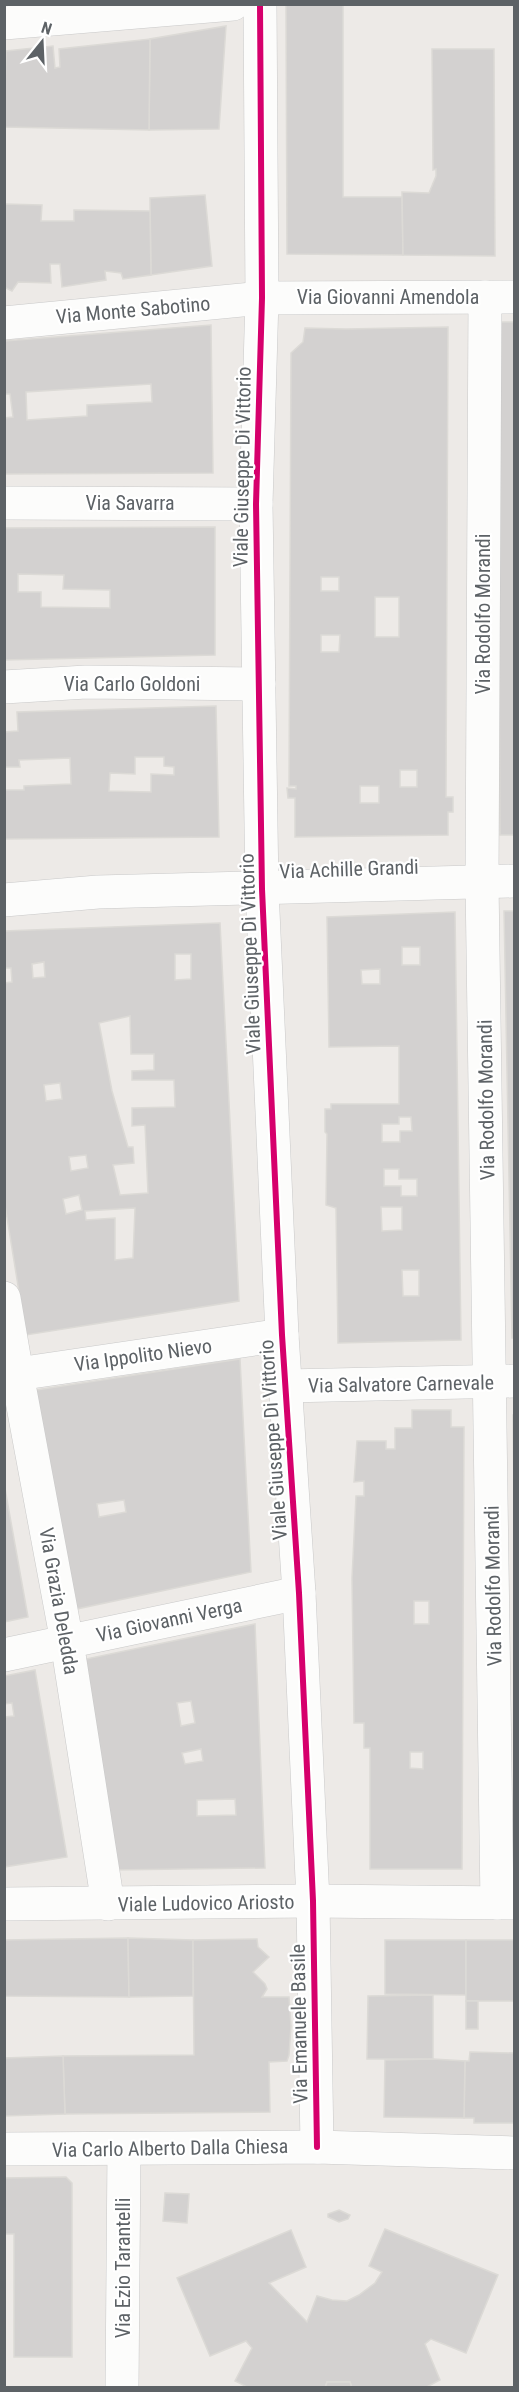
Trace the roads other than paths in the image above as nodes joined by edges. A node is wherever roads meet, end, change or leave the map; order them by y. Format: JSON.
{"nodes":[{"id":1,"x":233,"y":4,"type":"edge"},
{"id":2,"x":260,"y":4,"type":"edge"},
{"id":3,"x":4,"y":23,"type":"edge"},
{"id":4,"x":500,"y":297,"type":"edge"},
{"id":5,"x":262,"y":298,"type":"junction"},
{"id":6,"x":4,"y":322,"type":"edge"},
{"id":7,"x":4,"y":503,"type":"edge"},
{"id":8,"x":256,"y":504,"type":"junction"},
{"id":9,"x":259,"y":684,"type":"junction"},
{"id":10,"x":4,"y":687,"type":"edge"},
{"id":11,"x":514,"y":881,"type":"edge"},
{"id":12,"x":482,"y":882,"type":"junction"},
{"id":13,"x":262,"y":889,"type":"junction"},
{"id":14,"x":4,"y":900,"type":"edge"},
{"id":15,"x":4,"y":1298,"type":"edge"},
{"id":16,"x":282,"y":1335,"type":"junction"},
{"id":17,"x":10,"y":1375,"type":"edge"},
{"id":18,"x":503,"y":1382,"type":"edge"},
{"id":19,"x":287,"y":1386,"type":"junction"},
{"id":20,"x":299,"y":1593,"type":"junction"},
{"id":21,"x":67,"y":1642,"type":"junction"},
{"id":22,"x":4,"y":1655,"type":"edge"},
{"id":23,"x":313,"y":1901,"type":"junction"},
{"id":24,"x":506,"y":1903,"type":"edge"},
{"id":25,"x":4,"y":1904,"type":"edge"},
{"id":26,"x":108,"y":1904,"type":"junction"},
{"id":27,"x":317,"y":2146,"type":"junction"},
{"id":28,"x":124,"y":2149,"type":"junction"},
{"id":29,"x":4,"y":2150,"type":"edge"},
{"id":30,"x":514,"y":2153,"type":"edge"},
{"id":31,"x":122,"y":2388,"type":"edge"}],
"edges":[{"from":1,"to":3,"type":"street"},
{"from":2,"to":5,"type":"street","name":"Viale Giuseppe Di Vittorio"},
{"from":4,"to":5,"type":"street","name":"Via Giovanni Amendola"},
{"from":4,"to":12,"type":"street","name":"Via Rodolfo Morandi"},
{"from":5,"to":6,"type":"street","name":"Via Monte Sabotino"},
{"from":5,"to":8,"type":"street","name":"Viale Giuseppe Di Vittorio"},
{"from":7,"to":8,"type":"street","name":"Via Savarra"},
{"from":8,"to":9,"type":"street","name":"Viale Giuseppe Di Vittorio"},
{"from":9,"to":10,"type":"street","name":"Via Carlo Goldoni"},
{"from":9,"to":13,"type":"street","name":"Viale Giuseppe Di Vittorio"},
{"from":11,"to":12,"type":"street","name":"Via Achille Grandi"},
{"from":12,"to":13,"type":"street","name":"Via Achille Grandi"},
{"from":12,"to":18,"type":"street","name":"Via Rodolfo Morandi"},
{"from":13,"to":14,"type":"street","name":"Via Achille Grandi"},
{"from":13,"to":16,"type":"street","name":"Viale Giuseppe Di Vittorio"},
{"from":15,"to":17,"type":"street","name":"Via Grazia Deledda"},
{"from":16,"to":17,"type":"street","name":"Via Ippolito Nievo"},
{"from":16,"to":19,"type":"street","name":"Viale Giuseppe Di Vittorio"},
{"from":17,"to":21,"type":"street","name":"Via Grazia Deledda"},
{"from":18,"to":19,"type":"street","name":"Via Salvatore Carnevale"},
{"from":18,"to":24,"type":"street","name":"Via Rodolfo Morandi"},
{"from":19,"to":20,"type":"street","name":"Viale Giuseppe Di Vittorio"},
{"from":20,"to":21,"type":"street","name":"Via Giovanni Verga"},
{"from":20,"to":23,"type":"street","name":"Viale Giuseppe Di Vittorio"},
{"from":21,"to":22,"type":"street","name":"Via Giovanni Verga"},
{"from":21,"to":26,"type":"street","name":"Via Grazia Deledda"},
{"from":23,"to":24,"type":"street","name":"Viale Ludovico Ariosto"},
{"from":23,"to":26,"type":"street","name":"Viale Ludovico Ariosto"},
{"from":23,"to":27,"type":"street","name":"Via Emanuele Basile"},
{"from":25,"to":26,"type":"street","name":"Viale Ludovico Ariosto"},
{"from":27,"to":28,"type":"street","name":"Via Carlo Alberto Dalla Chiesa"},
{"from":27,"to":30,"type":"street","name":"Via Carlo Alberto Dalla Chiesa"},
{"from":28,"to":29,"type":"street","name":"Via Carlo Alberto Dalla Chiesa"},
{"from":28,"to":31,"type":"street","name":"Via Ezio Tarantelli"}]}
